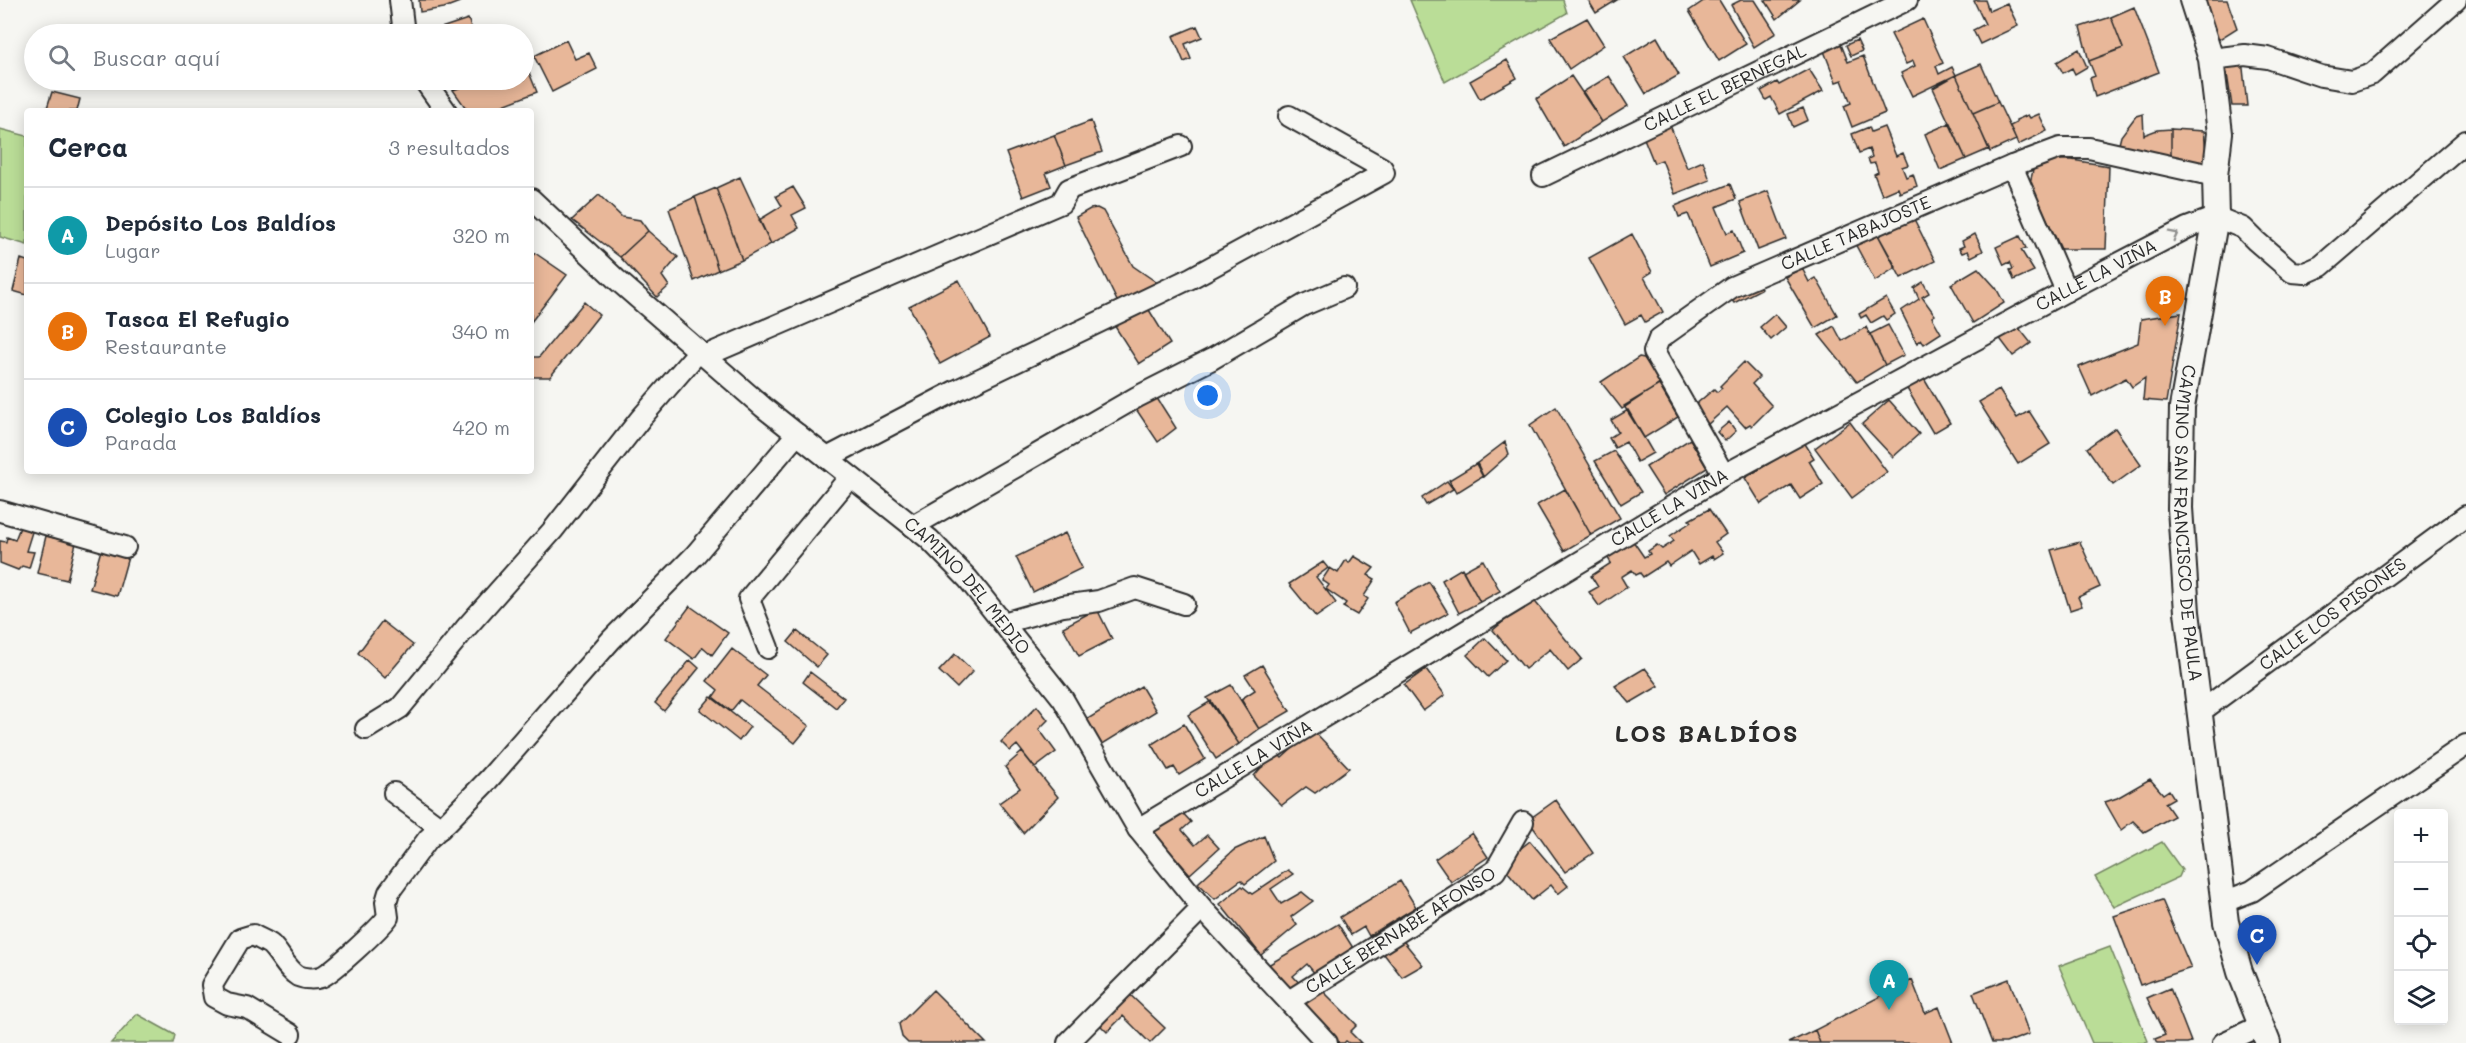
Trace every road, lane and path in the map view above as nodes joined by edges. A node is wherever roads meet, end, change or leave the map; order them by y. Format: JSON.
{"nodes":[{"id":1,"x":400,"y":0,"type":"edge"},
{"id":2,"x":1907,"y":0,"type":"edge"},
{"id":3,"x":2192,"y":0,"type":"edge"},
{"id":4,"x":2456,"y":0,"type":"edge"},
{"id":5,"x":403,"y":24,"type":"edge"},
{"id":6,"x":2211,"y":59,"type":"junction"},
{"id":7,"x":431,"y":90,"type":"edge"},
{"id":8,"x":444,"y":108,"type":"edge"},
{"id":9,"x":1289,"y":116,"type":"dead end"},
{"id":10,"x":2466,"y":141,"type":"edge"},
{"id":11,"x":1181,"y":146,"type":"dead end"},
{"id":12,"x":2012,"y":166,"type":"junction"},
{"id":13,"x":1543,"y":176,"type":"dead end"},
{"id":14,"x":2215,"y":176,"type":"junction"},
{"id":15,"x":534,"y":202,"type":"edge"},
{"id":16,"x":2216,"y":217,"type":"junction"},
{"id":17,"x":1344,"y":288,"type":"dead end"},
{"id":18,"x":2066,"y":291,"type":"junction"},
{"id":19,"x":702,"y":354,"type":"junction"},
{"id":20,"x":797,"y":434,"type":"junction"},
{"id":21,"x":826,"y":458,"type":"junction"},
{"id":22,"x":1724,"y":474,"type":"junction"},
{"id":23,"x":850,"y":477,"type":"junction"},
{"id":24,"x":0,"y":511,"type":"edge"},
{"id":25,"x":2466,"y":516,"type":"edge"},
{"id":26,"x":913,"y":526,"type":"junction"},
{"id":27,"x":125,"y":547,"type":"dead end"},
{"id":28,"x":1184,"y":604,"type":"dead end"},
{"id":29,"x":1003,"y":623,"type":"junction"},
{"id":30,"x":768,"y":648,"type":"dead end"},
{"id":31,"x":2200,"y":712,"type":"junction"},
{"id":32,"x":366,"y":729,"type":"dead end"},
{"id":33,"x":2466,"y":745,"type":"edge"},
{"id":34,"x":394,"y":793,"type":"dead end"},
{"id":35,"x":1523,"y":822,"type":"dead end"},
{"id":36,"x":441,"y":828,"type":"junction"},
{"id":37,"x":1138,"y":829,"type":"junction"},
{"id":38,"x":2224,"y":902,"type":"junction"},
{"id":39,"x":1202,"y":908,"type":"junction"},
{"id":40,"x":1288,"y":1001,"type":"junction"},
{"id":41,"x":290,"y":1034,"type":"dead end"},
{"id":42,"x":2264,"y":1034,"type":"edge"},
{"id":43,"x":1068,"y":1043,"type":"edge"},
{"id":44,"x":1327,"y":1043,"type":"edge"},
{"id":45,"x":2223,"y":1043,"type":"edge"}],
"edges":[{"from":1,"to":5,"type":"street"},
{"from":2,"to":13,"type":"street","name":"CALLE EL BERNEGAL"},
{"from":3,"to":6,"type":"main road","name":"CAMINO SAN FRANCISCO DE PAULA"},
{"from":4,"to":6,"type":"street"},
{"from":6,"to":14,"type":"main road","name":"CAMINO SAN FRANCISCO DE PAULA"},
{"from":7,"to":8,"type":"street"},
{"from":9,"to":21,"type":"street"},
{"from":10,"to":16,"type":"street"},
{"from":11,"to":19,"type":"street"},
{"from":12,"to":14,"type":"street","name":"CALLE TABAJOSTE"},
{"from":12,"to":18,"type":"street"},
{"from":12,"to":22,"type":"street","name":"CALLE TABAJOSTE"},
{"from":14,"to":16,"type":"main road","name":"CAMINO SAN FRANCISCO DE PAULA"},
{"from":15,"to":19,"type":"street","name":"CAMINO DEL MEDIO"},
{"from":18,"to":16,"type":"street","name":"CALLE LA VIÑA","one_way":true},
{"from":16,"to":31,"type":"main road","name":"CAMINO SAN FRANCISCO DE PAULA"},
{"from":17,"to":26,"type":"street"},
{"from":18,"to":22,"type":"street","name":"CALLE LA VIÑA"},
{"from":19,"to":20,"type":"street","name":"CAMINO DEL MEDIO"},
{"from":19,"to":32,"type":"street"},
{"from":20,"to":21,"type":"street","name":"CAMINO DEL MEDIO"},
{"from":20,"to":36,"type":"street"},
{"from":21,"to":23,"type":"street","name":"CAMINO DEL MEDIO"},
{"from":22,"to":37,"type":"street","name":"CALLE LA VIÑA"},
{"from":23,"to":26,"type":"street","name":"CAMINO DEL MEDIO"},
{"from":23,"to":30,"type":"street"},
{"from":24,"to":27,"type":"street"},
{"from":25,"to":31,"type":"street","name":"CALLE LOS PISONES"},
{"from":26,"to":29,"type":"street","name":"CAMINO DEL MEDIO"},
{"from":28,"to":29,"type":"street"},
{"from":29,"to":37,"type":"street","name":"CAMINO DEL MEDIO"},
{"from":31,"to":38,"type":"main road","name":"CAMINO SAN FRANCISCO DE PAULA"},
{"from":33,"to":38,"type":"street"},
{"from":34,"to":36,"type":"street"},
{"from":35,"to":40,"type":"street","name":"CALLE BERNABÉ AFONSO"},
{"from":36,"to":41,"type":"street"},
{"from":37,"to":39,"type":"street","name":"CAMINO DEL MEDIO"},
{"from":38,"to":42,"type":"main road","name":"CAMINO SAN FRANCISCO DE PAULA"},
{"from":39,"to":40,"type":"street","name":"CAMINO DEL MEDIO"},
{"from":39,"to":43,"type":"street"},
{"from":40,"to":44,"type":"street","name":"CAMINO DEL MEDIO"},
{"from":42,"to":45,"type":"street"}]}
